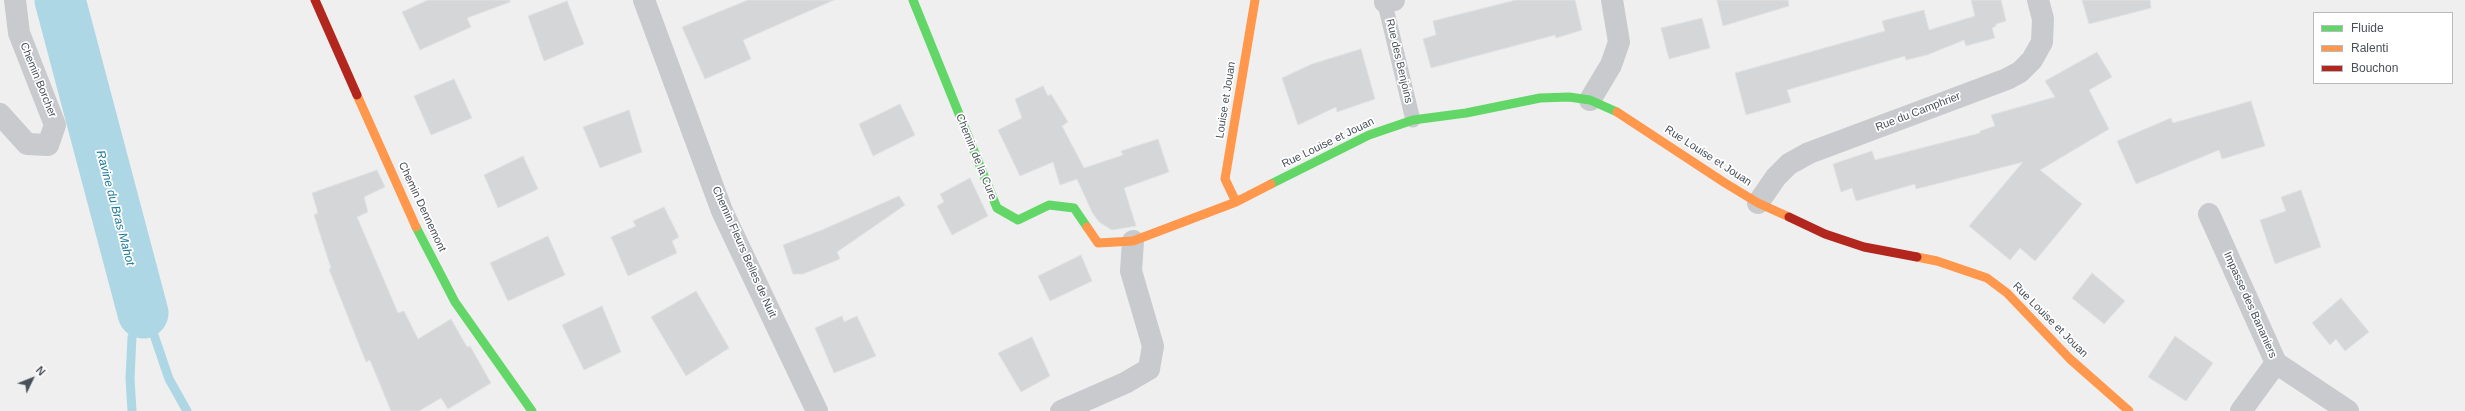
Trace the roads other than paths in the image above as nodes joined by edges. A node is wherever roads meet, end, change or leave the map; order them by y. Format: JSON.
{"nodes":[{"id":1,"x":15,"y":0,"type":"edge"},
{"id":2,"x":315,"y":0,"type":"edge"},
{"id":3,"x":644,"y":0,"type":"edge"},
{"id":4,"x":913,"y":0,"type":"edge"},
{"id":5,"x":1255,"y":0,"type":"edge"},
{"id":6,"x":1612,"y":0,"type":"edge"},
{"id":7,"x":2038,"y":0,"type":"edge"},
{"id":8,"x":1388,"y":1,"type":"edge"},
{"id":9,"x":1590,"y":100,"type":"junction"},
{"id":10,"x":0,"y":114,"type":"edge"},
{"id":11,"x":1413,"y":120,"type":"junction"},
{"id":12,"x":1236,"y":202,"type":"junction"},
{"id":13,"x":1758,"y":203,"type":"junction"},
{"id":14,"x":2209,"y":214,"type":"dead end"},
{"id":15,"x":1133,"y":241,"type":"junction"},
{"id":16,"x":2276,"y":363,"type":"junction"},
{"id":17,"x":532,"y":411,"type":"edge"},
{"id":18,"x":817,"y":411,"type":"edge"},
{"id":19,"x":1061,"y":411,"type":"edge"},
{"id":20,"x":2129,"y":411,"type":"edge"},
{"id":21,"x":2241,"y":411,"type":"edge"},
{"id":22,"x":2348,"y":411,"type":"edge"}],
"edges":[{"from":1,"to":10,"type":"street","name":"Chemin Borcher"},
{"from":2,"to":17,"type":"main road","name":"Chemin Dennemont"},
{"from":3,"to":18,"type":"street","name":"Chemin Fleurs Belles de Nuit"},
{"from":4,"to":15,"type":"main road","name":"Chemin de la Cure"},
{"from":5,"to":12,"type":"main road","name":"Louise et Jouan"},
{"from":6,"to":9,"type":"street"},
{"from":7,"to":13,"type":"street","name":"Rue du Camphrier"},
{"from":8,"to":11,"type":"lane","name":"Rue des Benjoins"},
{"from":9,"to":11,"type":"main road","name":"Rue Louise et Jouan"},
{"from":9,"to":13,"type":"main road","name":"Rue Louise et Jouan"},
{"from":11,"to":12,"type":"main road","name":"Rue Louise et Jouan"},
{"from":12,"to":15,"type":"main road","name":"Chemin de la Cure"},
{"from":13,"to":20,"type":"main road","name":"Rue Louise et Jouan"},
{"from":14,"to":16,"type":"street","name":"Impasse des Bananiers"},
{"from":15,"to":19,"type":"street"},
{"from":16,"to":21,"type":"street","name":"Impasse des Bananiers"},
{"from":16,"to":22,"type":"street"}]}
